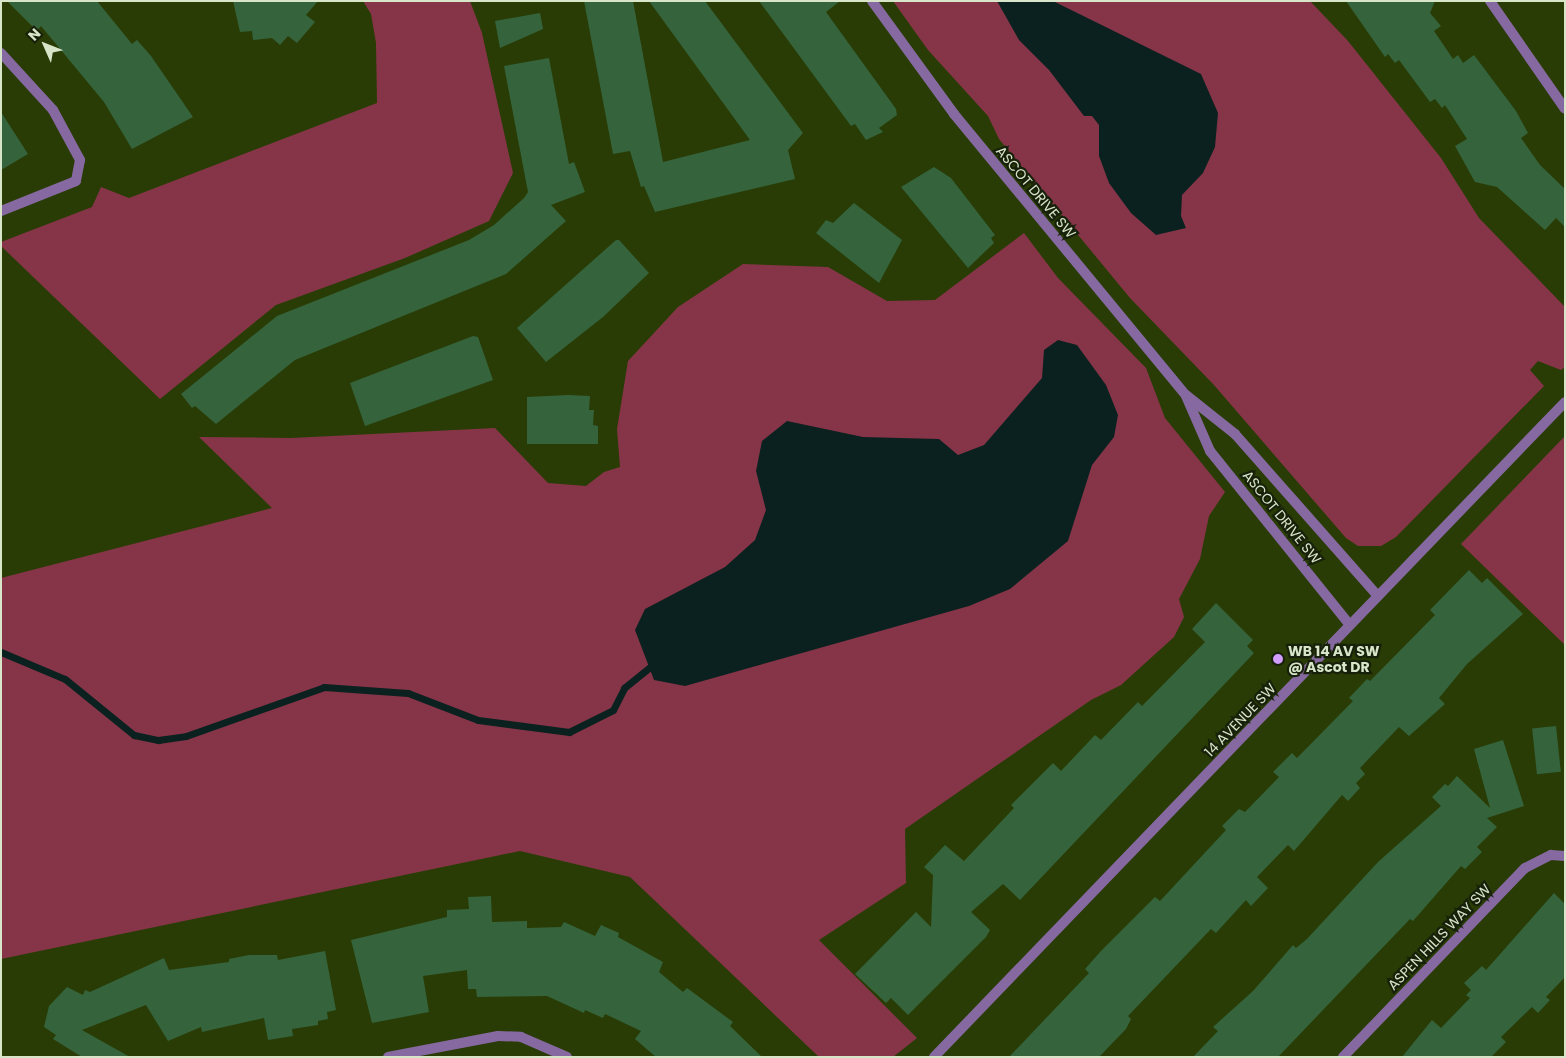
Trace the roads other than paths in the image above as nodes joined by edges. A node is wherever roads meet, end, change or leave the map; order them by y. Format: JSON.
{"nodes":[{"id":1,"x":872,"y":1,"type":"edge"},
{"id":2,"x":1490,"y":1,"type":"edge"},
{"id":3,"x":1,"y":53,"type":"edge"},
{"id":4,"x":1565,"y":109,"type":"edge"},
{"id":5,"x":1,"y":211,"type":"edge"},
{"id":6,"x":1186,"y":395,"type":"junction"},
{"id":7,"x":1565,"y":402,"type":"edge"},
{"id":8,"x":1378,"y":596,"type":"junction"},
{"id":9,"x":1350,"y":626,"type":"junction"},
{"id":10,"x":1565,"y":856,"type":"edge"},
{"id":11,"x":388,"y":1057,"type":"edge"},
{"id":12,"x":567,"y":1057,"type":"edge"},
{"id":13,"x":934,"y":1057,"type":"edge"},
{"id":14,"x":1343,"y":1057,"type":"edge"}],
"edges":[{"from":1,"to":6,"type":"street","name":"ASCOT DRIVE SW"},
{"from":2,"to":4,"type":"street"},
{"from":3,"to":5,"type":"street"},
{"from":6,"to":8,"type":"street","name":"ASCOT DRIVE SW"},
{"from":6,"to":9,"type":"street","name":"ASCOT DRIVE SW"},
{"from":7,"to":8,"type":"street","name":"14 AVENUE SW"},
{"from":8,"to":9,"type":"street","name":"14 AVENUE SW"},
{"from":9,"to":13,"type":"street","name":"14 AVENUE SW"},
{"from":10,"to":14,"type":"street","name":"ASPEN HILLS WAY SW"},
{"from":11,"to":12,"type":"street"}]}
